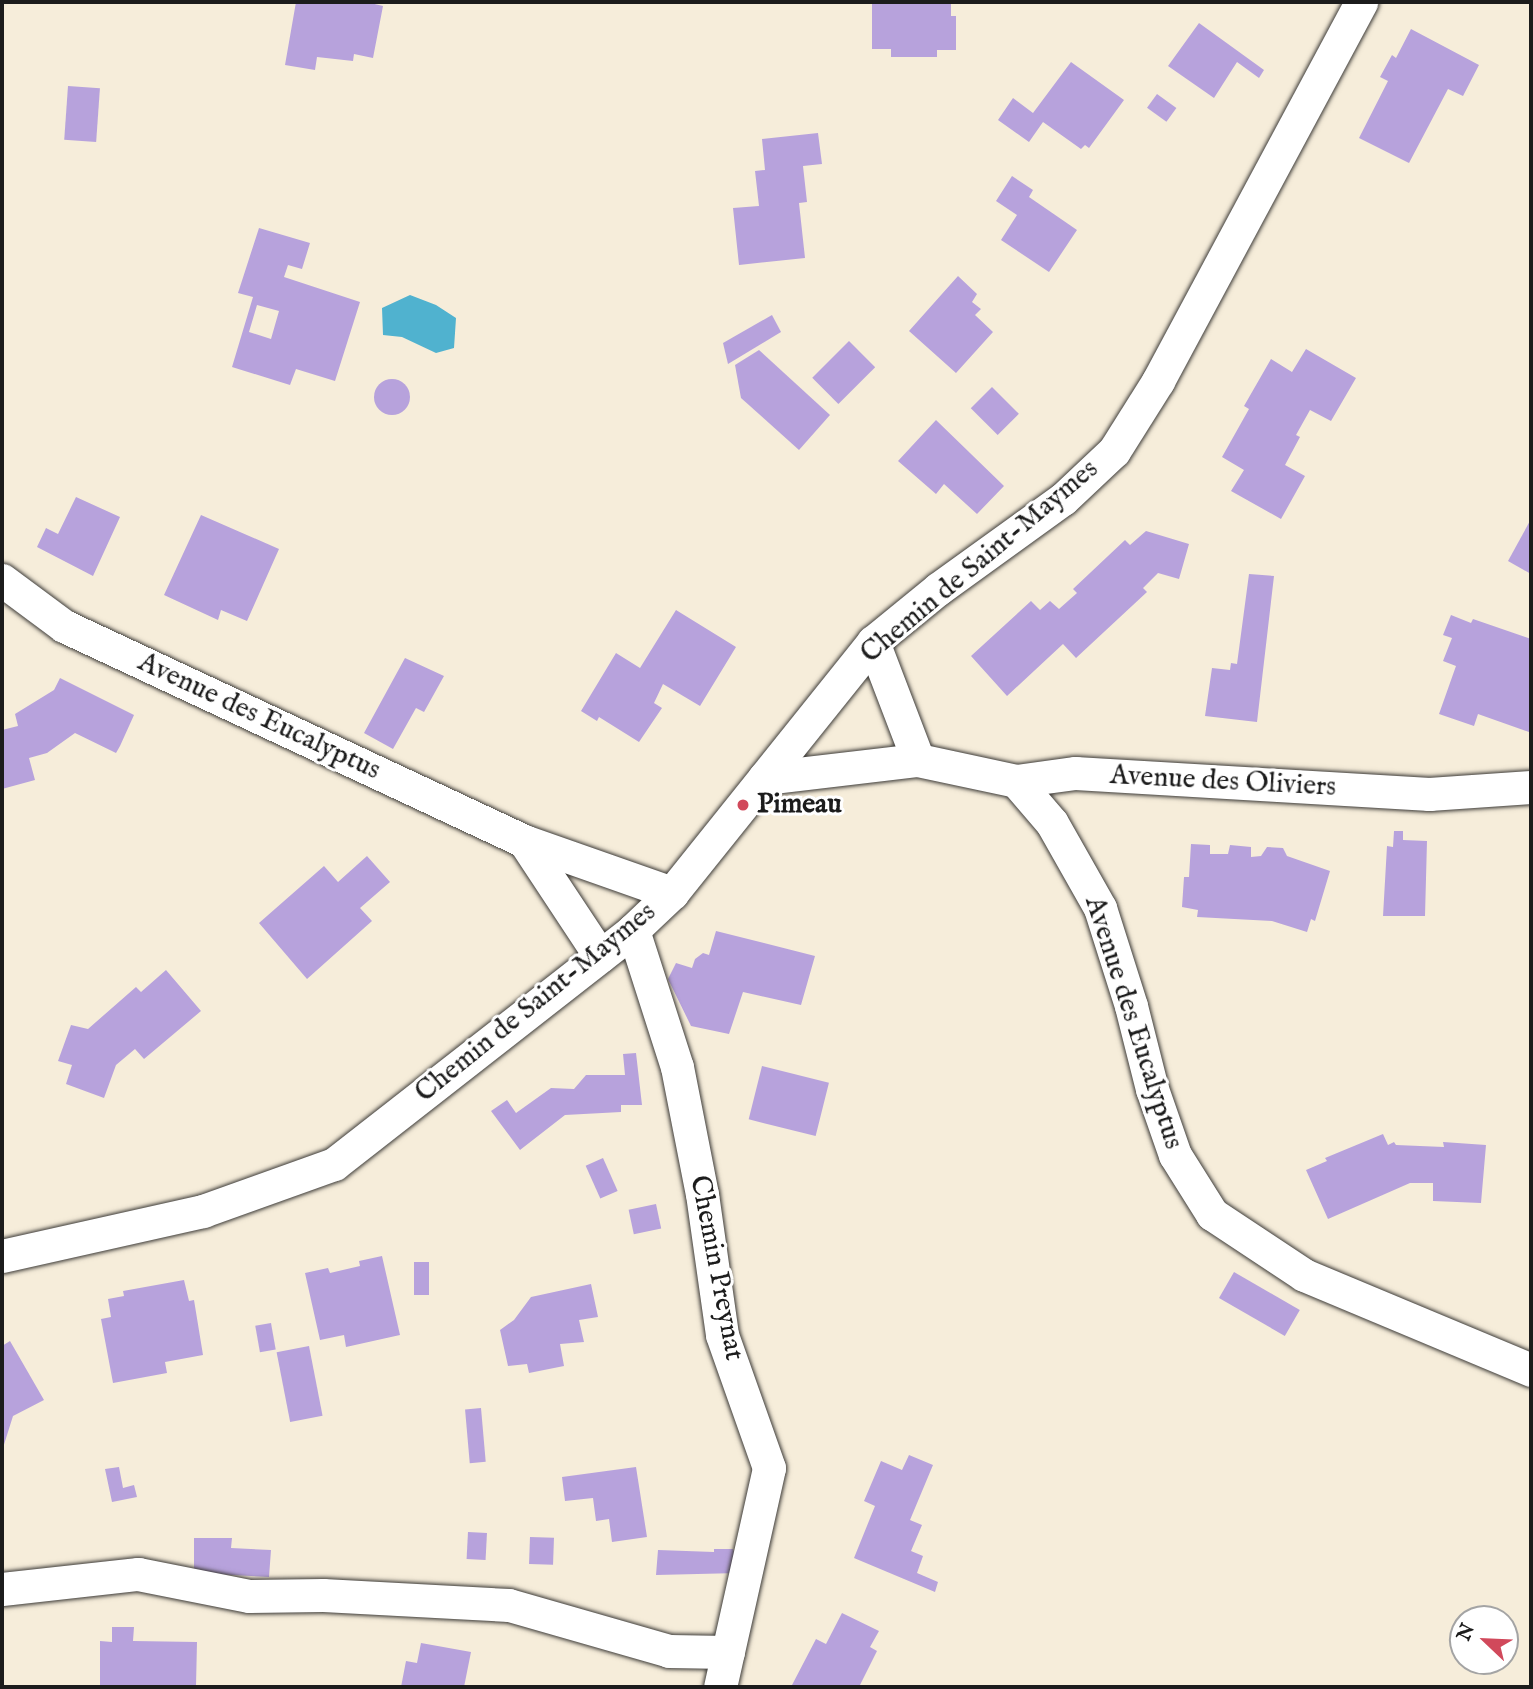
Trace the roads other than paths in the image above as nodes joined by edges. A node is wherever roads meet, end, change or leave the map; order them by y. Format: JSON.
{"nodes":[{"id":1,"x":1361,"y":2,"type":"edge"},
{"id":2,"x":2,"y":580,"type":"edge"},
{"id":3,"x":873,"y":642,"type":"junction"},
{"id":4,"x":918,"y":760,"type":"junction"},
{"id":5,"x":764,"y":778,"type":"junction"},
{"id":6,"x":1016,"y":781,"type":"junction"},
{"id":7,"x":1531,"y":787,"type":"edge"},
{"id":8,"x":524,"y":841,"type":"junction"},
{"id":9,"x":672,"y":893,"type":"junction"},
{"id":10,"x":633,"y":930,"type":"junction"},
{"id":11,"x":600,"y":956,"type":"junction"},
{"id":12,"x":2,"y":1256,"type":"edge"},
{"id":13,"x":1531,"y":1370,"type":"edge"},
{"id":14,"x":2,"y":1589,"type":"edge"},
{"id":15,"x":728,"y":1653,"type":"junction"},
{"id":16,"x":720,"y":1687,"type":"edge"}],
"edges":[{"from":1,"to":3,"type":"street","name":"Chemin de Saint-Maymes"},
{"from":2,"to":8,"type":"street","name":"Avenue des Eucalyptus"},
{"from":3,"to":4,"type":"street"},
{"from":3,"to":5,"type":"street","name":"Chemin de Saint-Maymes"},
{"from":4,"to":5,"type":"street","name":"Avenue des Oliviers"},
{"from":4,"to":6,"type":"street","name":"Avenue des Oliviers"},
{"from":5,"to":9,"type":"street","name":"Chemin de Saint-Maymes"},
{"from":6,"to":7,"type":"street","name":"Avenue des Oliviers"},
{"from":6,"to":13,"type":"street","name":"Avenue des Eucalyptus"},
{"from":8,"to":9,"type":"street","name":"Avenue des Eucalyptus"},
{"from":8,"to":11,"type":"street"},
{"from":9,"to":10,"type":"street","name":"Chemin de Saint-Maymes"},
{"from":10,"to":11,"type":"street","name":"Chemin de Saint-Maymes"},
{"from":10,"to":15,"type":"street","name":"Chemin Preynat"},
{"from":11,"to":12,"type":"street","name":"Chemin de Saint-Maymes"},
{"from":14,"to":15,"type":"street"},
{"from":15,"to":16,"type":"street","name":"Chemin Preynat"}]}
